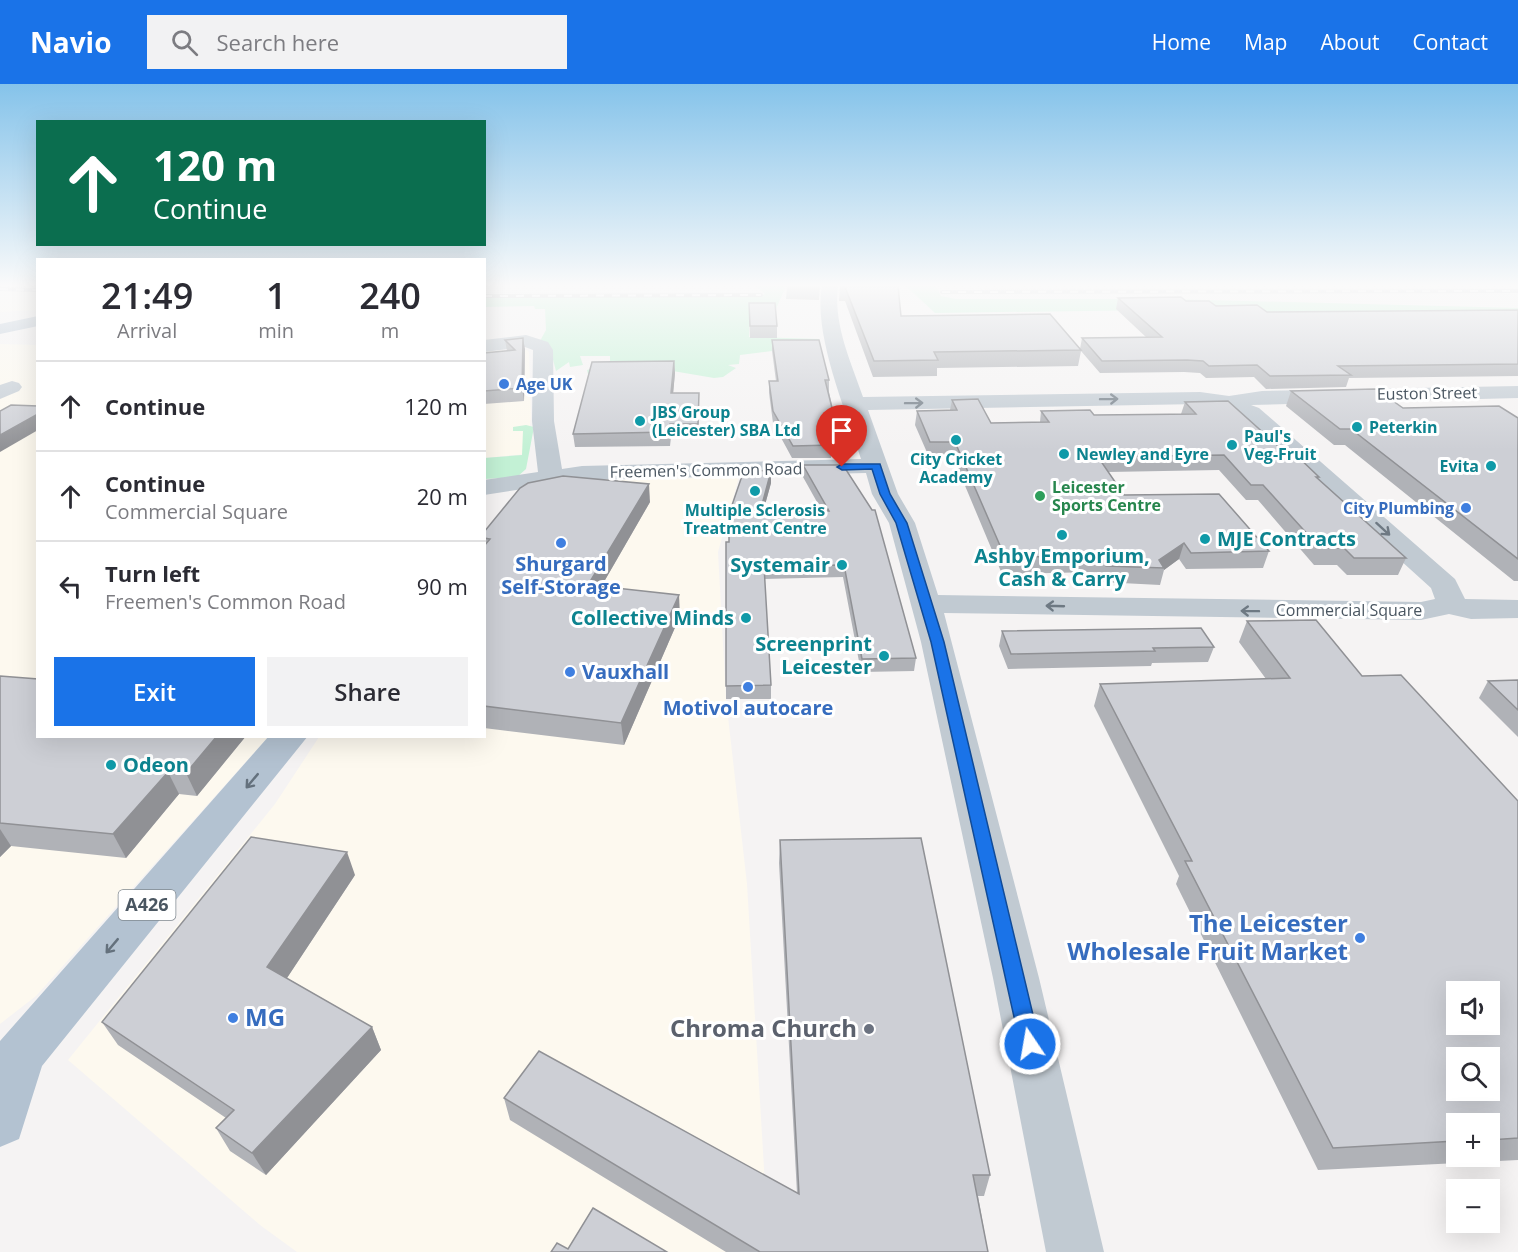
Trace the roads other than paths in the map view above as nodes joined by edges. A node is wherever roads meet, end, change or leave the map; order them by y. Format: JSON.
{"nodes":[{"id":1,"x":835,"y":341,"type":"edge"},
{"id":2,"x":486,"y":346,"type":"edge"},
{"id":3,"x":1518,"y":392,"type":"edge"},
{"id":4,"x":1229,"y":402,"type":"junction"},
{"id":5,"x":855,"y":404,"type":"junction"},
{"id":6,"x":876,"y":466,"type":"junction"},
{"id":7,"x":543,"y":478,"type":"junction"},
{"id":8,"x":486,"y":488,"type":"edge"},
{"id":9,"x":486,"y":505,"type":"edge"},
{"id":10,"x":1449,"y":605,"type":"junction"},
{"id":11,"x":1518,"y":609,"type":"edge"},
{"id":12,"x":932,"y":623,"type":"junction"},
{"id":13,"x":288,"y":738,"type":"edge"},
{"id":14,"x":7,"y":1062,"type":"edge"},
{"id":15,"x":0,"y":1121,"type":"edge"},
{"id":16,"x":1075,"y":1252,"type":"edge"}],
"edges":[{"from":1,"to":5,"type":"street"},
{"from":2,"to":7,"type":"street"},
{"from":3,"to":4,"type":"street","name":"Euston Street"},
{"from":5,"to":4,"type":"street","name":"Commercial Square","one_way":true},
{"from":4,"to":10,"type":"street","name":"Commercial Square","one_way":true},
{"from":5,"to":6,"type":"street"},
{"from":6,"to":7,"type":"street","name":"Freemen's Common Road"},
{"from":6,"to":12,"type":"street"},
{"from":7,"to":8,"type":"street","name":"Freemen's Common Road"},
{"from":7,"to":9,"type":"street","name":"Freemen's Common Road"},
{"from":10,"to":11,"type":"street"},
{"from":10,"to":12,"type":"street","name":"Commercial Square","one_way":true},
{"from":12,"to":16,"type":"street"},
{"from":13,"to":14,"type":"main road","number":"A426","one_way":true},
{"from":14,"to":15,"type":"main road"}]}
